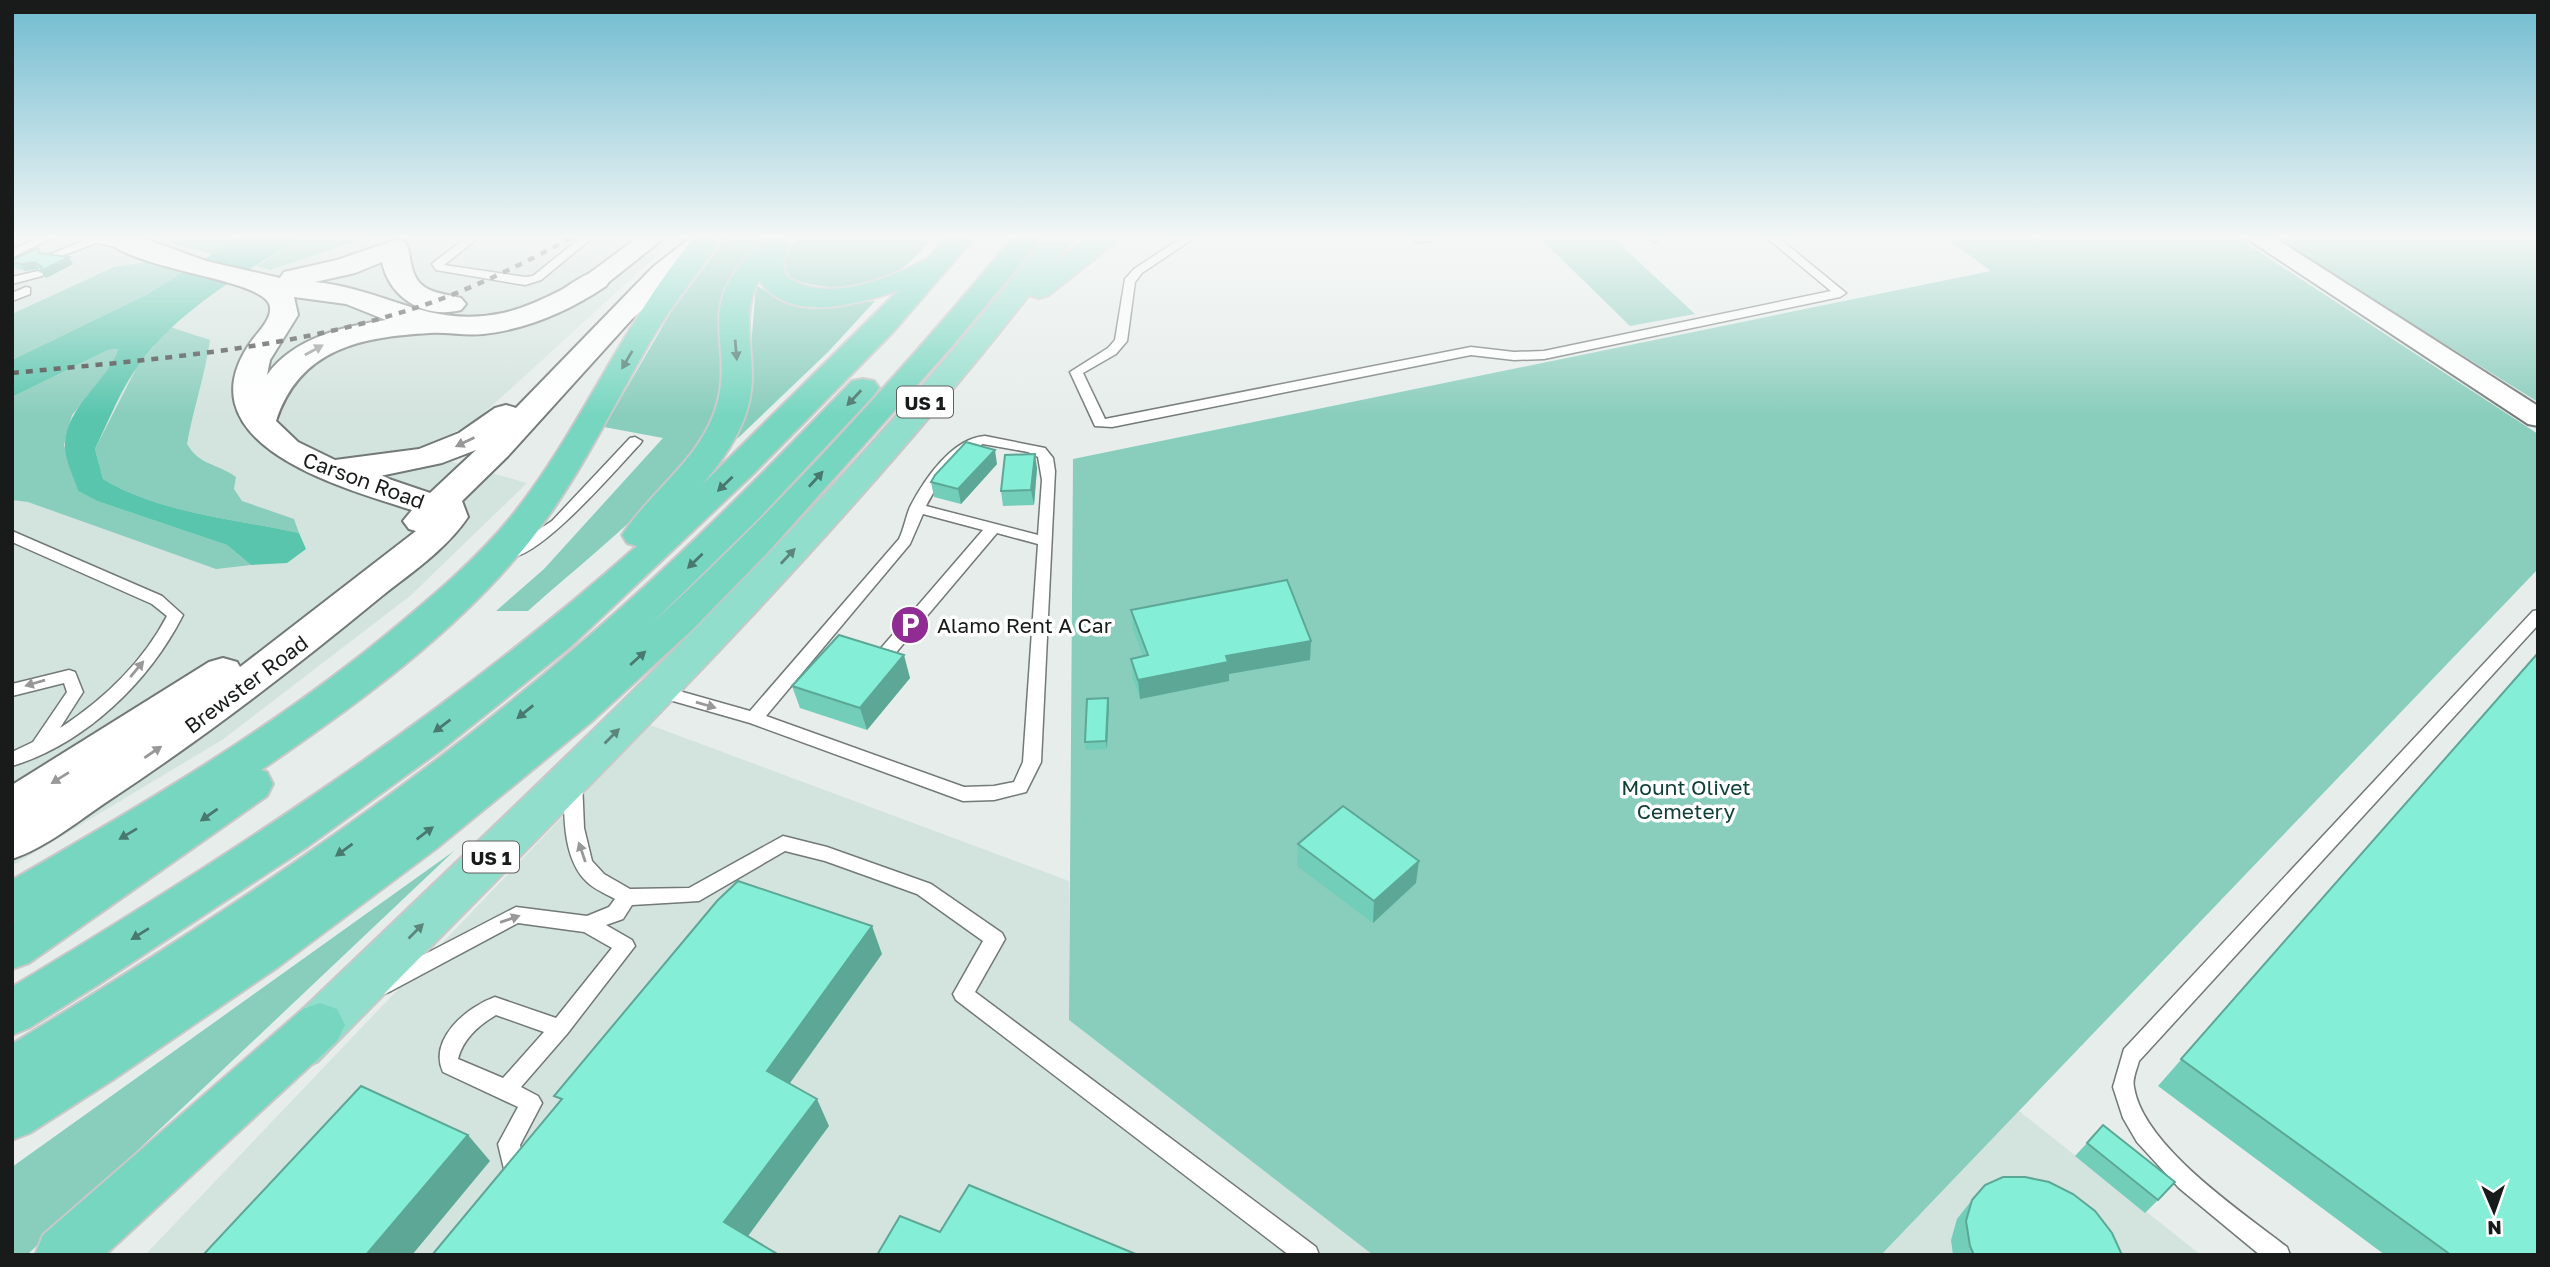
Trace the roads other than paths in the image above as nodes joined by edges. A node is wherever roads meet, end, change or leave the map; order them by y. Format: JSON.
{"nodes":[{"id":1,"x":280,"y":297,"type":"edge"},
{"id":2,"x":325,"y":297,"type":"edge"},
{"id":3,"x":367,"y":297,"type":"edge"},
{"id":4,"x":425,"y":297,"type":"edge"},
{"id":5,"x":544,"y":297,"type":"edge"},
{"id":6,"x":571,"y":297,"type":"edge"},
{"id":7,"x":639,"y":297,"type":"edge"},
{"id":8,"x":664,"y":297,"type":"edge"},
{"id":9,"x":736,"y":297,"type":"edge"},
{"id":10,"x":908,"y":297,"type":"edge"},
{"id":11,"x":946,"y":297,"type":"edge"},
{"id":12,"x":980,"y":297,"type":"edge"},
{"id":13,"x":1012,"y":297,"type":"edge"},
{"id":14,"x":1030,"y":297,"type":"edge"},
{"id":15,"x":1127,"y":297,"type":"edge"},
{"id":16,"x":1820,"y":297,"type":"edge"},
{"id":17,"x":2350,"y":297,"type":"edge"},
{"id":18,"x":443,"y":325,"type":"junction"},
{"id":19,"x":596,"y":340,"type":"junction"},
{"id":20,"x":967,"y":353,"type":"junction"},
{"id":21,"x":252,"y":389,"type":"junction"},
{"id":22,"x":2538,"y":418,"type":"edge"},
{"id":23,"x":260,"y":421,"type":"junction"},
{"id":24,"x":635,"y":441,"type":"dead end"},
{"id":25,"x":323,"y":468,"type":"junction"},
{"id":26,"x":439,"y":506,"type":"junction"},
{"id":27,"x":917,"y":508,"type":"junction"},
{"id":28,"x":993,"y":527,"type":"junction"},
{"id":29,"x":12,"y":536,"type":"edge"},
{"id":30,"x":1045,"y":541,"type":"junction"},
{"id":31,"x":477,"y":575,"type":"junction"},
{"id":32,"x":2538,"y":615,"type":"edge"},
{"id":33,"x":554,"y":639,"type":"junction"},
{"id":34,"x":883,"y":658,"type":"edge"},
{"id":35,"x":12,"y":690,"type":"edge"},
{"id":36,"x":658,"y":691,"type":"junction"},
{"id":37,"x":754,"y":718,"type":"junction"},
{"id":38,"x":85,"y":741,"type":"junction"},
{"id":39,"x":39,"y":746,"type":"junction"},
{"id":40,"x":12,"y":760,"type":"edge"},
{"id":41,"x":573,"y":775,"type":"junction"},
{"id":42,"x":12,"y":807,"type":"edge"},
{"id":43,"x":12,"y":841,"type":"edge"},
{"id":44,"x":627,"y":897,"type":"junction"},
{"id":45,"x":12,"y":903,"type":"edge"},
{"id":46,"x":587,"y":924,"type":"junction"},
{"id":47,"x":270,"y":946,"type":"junction"},
{"id":48,"x":12,"y":949,"type":"edge"},
{"id":49,"x":12,"y":1013,"type":"edge"},
{"id":50,"x":330,"y":1015,"type":"junction"},
{"id":51,"x":560,"y":1028,"type":"junction"},
{"id":52,"x":12,"y":1071,"type":"edge"},
{"id":53,"x":506,"y":1089,"type":"junction"},
{"id":54,"x":12,"y":1116,"type":"edge"},
{"id":55,"x":12,"y":1138,"type":"edge"},
{"id":56,"x":501,"y":1190,"type":"edge"},
{"id":57,"x":63,"y":1255,"type":"edge"},
{"id":58,"x":89,"y":1255,"type":"edge"},
{"id":59,"x":1308,"y":1255,"type":"edge"},
{"id":60,"x":2279,"y":1255,"type":"edge"}],
"edges":[{"from":1,"to":21,"type":"street"},
{"from":2,"to":21,"type":"street"},
{"from":3,"to":18,"type":"street"},
{"from":4,"to":5,"type":"street"},
{"from":6,"to":18,"type":"street"},
{"from":7,"to":19,"type":"street","name":"Brewster Road"},
{"from":8,"to":31,"type":"highway","one_way":true},
{"from":9,"to":33,"type":"highway","one_way":true},
{"from":10,"to":33,"type":"highway","one_way":true},
{"from":11,"to":52,"type":"highway","one_way":true},
{"from":47,"to":12,"type":"highway","one_way":true},
{"from":13,"to":20,"type":"highway","number":"US 1"},
{"from":14,"to":20,"type":"highway"},
{"from":15,"to":16,"type":"lane"},
{"from":17,"to":22,"type":"street"},
{"from":23,"to":18,"type":"street","one_way":true},
{"from":19,"to":25,"type":"street","one_way":true},
{"from":19,"to":26,"type":"street","name":"Brewster Road"},
{"from":36,"to":20,"type":"highway","number":"US 1","one_way":true},
{"from":21,"to":23,"type":"street","name":"Carson Road"},
{"from":23,"to":25,"type":"street","name":"Carson Road"},
{"from":24,"to":31,"type":"lane"},
{"from":25,"to":26,"type":"street","name":"Carson Road"},
{"from":26,"to":38,"type":"street","name":"Brewster Road"},
{"from":43,"to":26,"type":"street","name":"Brewster Road","one_way":true},
{"from":27,"to":28,"type":"lane"},
{"from":27,"to":30,"type":"lane"},
{"from":27,"to":37,"type":"lane"},
{"from":28,"to":30,"type":"lane"},
{"from":28,"to":34,"type":"lane"},
{"from":38,"to":29,"type":"lane","one_way":true},
{"from":30,"to":37,"type":"lane"},
{"from":31,"to":45,"type":"highway","one_way":true},
{"from":31,"to":48,"type":"highway","one_way":true},
{"from":32,"to":60,"type":"lane"},
{"from":33,"to":49,"type":"highway","one_way":true},
{"from":39,"to":35,"type":"lane","one_way":true},
{"from":36,"to":37,"type":"lane","one_way":true},
{"from":41,"to":36,"type":"highway","number":"US 1","one_way":true},
{"from":38,"to":39,"type":"lane"},
{"from":38,"to":42,"type":"street","name":"Brewster Road","one_way":true},
{"from":39,"to":40,"type":"lane"},
{"from":44,"to":41,"type":"lane","one_way":true},
{"from":50,"to":41,"type":"highway","number":"US 1","one_way":true},
{"from":44,"to":46,"type":"lane"},
{"from":44,"to":59,"type":"lane"},
{"from":50,"to":46,"type":"lane","one_way":true},
{"from":46,"to":51,"type":"lane"},
{"from":47,"to":54,"type":"highway"},
{"from":47,"to":55,"type":"highway"},
{"from":50,"to":57,"type":"highway"},
{"from":50,"to":58,"type":"highway","number":"US 1"},
{"from":51,"to":53,"type":"lane"},
{"from":51,"to":53,"type":"lane"},
{"from":53,"to":56,"type":"lane"}]}
